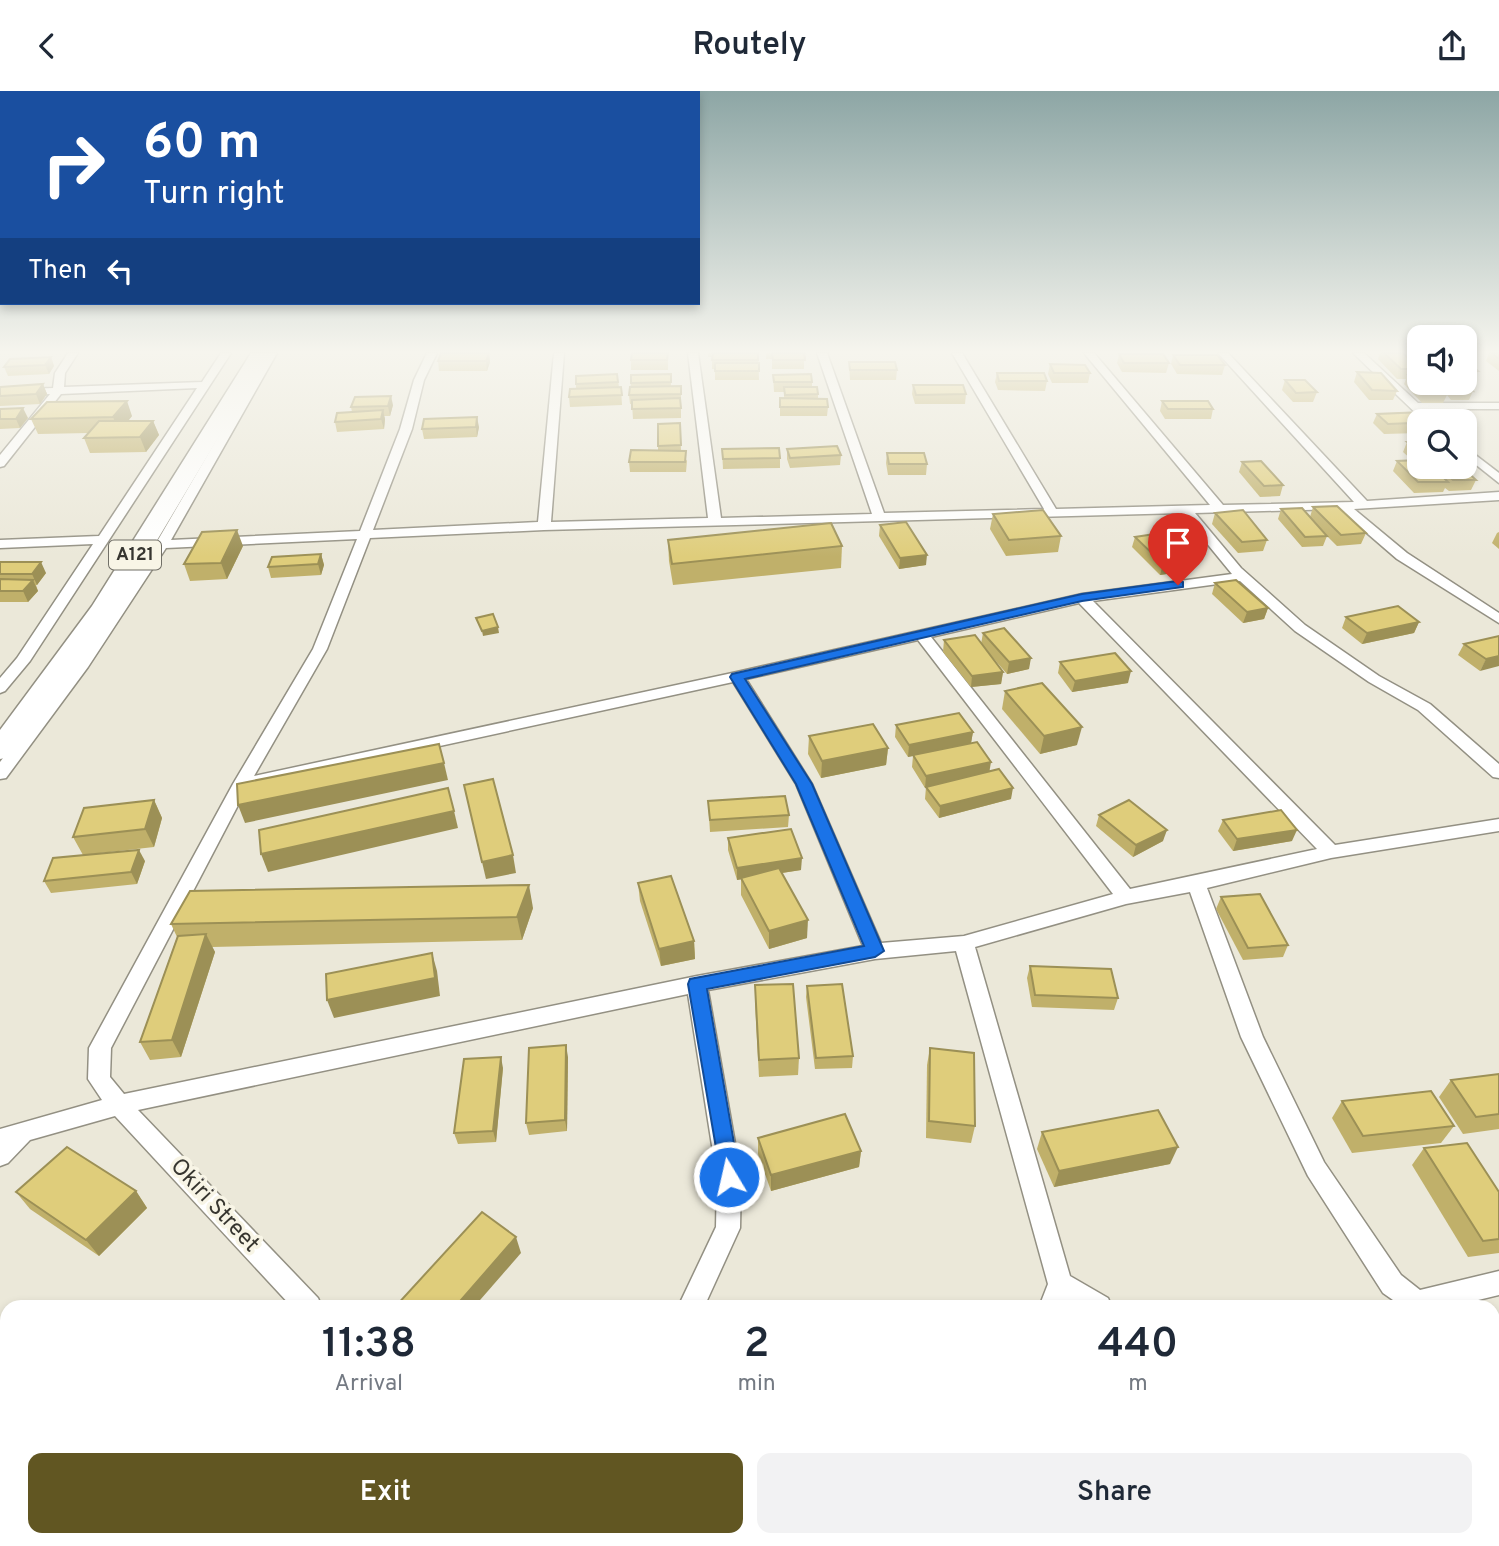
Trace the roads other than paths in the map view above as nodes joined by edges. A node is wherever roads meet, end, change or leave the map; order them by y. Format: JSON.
{"nodes":[{"id":1,"x":32,"y":421,"type":"edge"},
{"id":2,"x":181,"y":421,"type":"edge"},
{"id":3,"x":202,"y":421,"type":"edge"},
{"id":4,"x":222,"y":421,"type":"edge"},
{"id":5,"x":230,"y":421,"type":"edge"},
{"id":6,"x":408,"y":421,"type":"edge"},
{"id":7,"x":553,"y":421,"type":"edge"},
{"id":8,"x":702,"y":421,"type":"edge"},
{"id":9,"x":845,"y":421,"type":"edge"},
{"id":10,"x":997,"y":421,"type":"edge"},
{"id":11,"x":1146,"y":421,"type":"edge"},
{"id":12,"x":1286,"y":421,"type":"edge"},
{"id":13,"x":4,"y":453,"type":"edge"},
{"id":14,"x":1477,"y":460,"type":"edge"},
{"id":15,"x":0,"y":463,"type":"edge"},
{"id":16,"x":1499,"y":479,"type":"edge"},
{"id":17,"x":1499,"y":496,"type":"edge"},
{"id":18,"x":1364,"y":505,"type":"junction"},
{"id":19,"x":1343,"y":506,"type":"junction"},
{"id":20,"x":1218,"y":507,"type":"junction"},
{"id":21,"x":1186,"y":510,"type":"junction"},
{"id":22,"x":1052,"y":513,"type":"junction"},
{"id":23,"x":878,"y":516,"type":"junction"},
{"id":24,"x":715,"y":521,"type":"junction"},
{"id":25,"x":544,"y":526,"type":"junction"},
{"id":26,"x":366,"y":535,"type":"junction"},
{"id":27,"x":103,"y":540,"type":"junction"},
{"id":28,"x":0,"y":544,"type":"edge"},
{"id":29,"x":152,"y":545,"type":"junction"},
{"id":30,"x":1242,"y":577,"type":"junction"},
{"id":31,"x":1082,"y":597,"type":"junction"},
{"id":32,"x":1499,"y":619,"type":"edge"},
{"id":33,"x":921,"y":634,"type":"junction"},
{"id":34,"x":71,"y":639,"type":"junction"},
{"id":35,"x":737,"y":677,"type":"junction"},
{"id":36,"x":0,"y":688,"type":"edge"},
{"id":37,"x":0,"y":723,"type":"edge"},
{"id":38,"x":0,"y":750,"type":"edge"},
{"id":39,"x":1499,"y":773,"type":"edge"},
{"id":40,"x":0,"y":774,"type":"edge"},
{"id":41,"x":241,"y":784,"type":"junction"},
{"id":42,"x":1499,"y":825,"type":"edge"},
{"id":43,"x":1331,"y":852,"type":"junction"},
{"id":44,"x":1196,"y":884,"type":"junction"},
{"id":45,"x":1126,"y":897,"type":"junction"},
{"id":46,"x":964,"y":943,"type":"junction"},
{"id":47,"x":875,"y":951,"type":"junction"},
{"id":48,"x":697,"y":984,"type":"junction"},
{"id":49,"x":119,"y":1105,"type":"junction"},
{"id":50,"x":10,"y":1137,"type":"edge"},
{"id":51,"x":0,"y":1156,"type":"edge"},
{"id":52,"x":1499,"y":1283,"type":"edge"},
{"id":53,"x":1056,"y":1296,"type":"edge"},
{"id":54,"x":302,"y":1300,"type":"edge"},
{"id":55,"x":696,"y":1300,"type":"edge"},
{"id":56,"x":1417,"y":1300,"type":"edge"},
{"id":57,"x":1424,"y":1300,"type":"edge"}],
"edges":[{"from":1,"to":13,"type":"street"},
{"from":2,"to":27,"type":"street"},
{"from":3,"to":34,"type":"highway","number":"A121"},
{"from":4,"to":29,"type":"highway","number":"A121"},
{"from":5,"to":29,"type":"street"},
{"from":6,"to":26,"type":"street","name":"Okiri Street"},
{"from":7,"to":25,"type":"street"},
{"from":8,"to":24,"type":"street"},
{"from":9,"to":23,"type":"street"},
{"from":10,"to":22,"type":"street"},
{"from":11,"to":20,"type":"street"},
{"from":12,"to":18,"type":"street"},
{"from":13,"to":15,"type":"street"},
{"from":14,"to":16,"type":"street"},
{"from":17,"to":18,"type":"street"},
{"from":18,"to":19,"type":"street"},
{"from":19,"to":20,"type":"street"},
{"from":19,"to":32,"type":"street"},
{"from":20,"to":21,"type":"street"},
{"from":21,"to":22,"type":"street"},
{"from":21,"to":30,"type":"street"},
{"from":22,"to":23,"type":"street"},
{"from":23,"to":24,"type":"street"},
{"from":24,"to":25,"type":"street"},
{"from":25,"to":26,"type":"street"},
{"from":26,"to":29,"type":"street"},
{"from":26,"to":41,"type":"street","name":"Okiri Street"},
{"from":27,"to":28,"type":"street"},
{"from":27,"to":36,"type":"street"},
{"from":29,"to":34,"type":"highway","number":"A121"},
{"from":29,"to":40,"type":"street"},
{"from":30,"to":31,"type":"street"},
{"from":30,"to":39,"type":"street"},
{"from":31,"to":33,"type":"street"},
{"from":31,"to":43,"type":"street"},
{"from":33,"to":35,"type":"street"},
{"from":33,"to":45,"type":"street"},
{"from":34,"to":37,"type":"highway","number":"A121"},
{"from":34,"to":38,"type":"highway","number":"A121"},
{"from":35,"to":41,"type":"street"},
{"from":35,"to":47,"type":"street"},
{"from":41,"to":49,"type":"street","name":"Okiri Street"},
{"from":42,"to":43,"type":"street"},
{"from":43,"to":44,"type":"street"},
{"from":44,"to":45,"type":"street"},
{"from":44,"to":56,"type":"street"},
{"from":45,"to":46,"type":"street"},
{"from":46,"to":47,"type":"street"},
{"from":46,"to":53,"type":"street"},
{"from":47,"to":48,"type":"street"},
{"from":48,"to":49,"type":"street"},
{"from":48,"to":55,"type":"street"},
{"from":49,"to":50,"type":"street"},
{"from":49,"to":54,"type":"street","name":"Okiri Street"},
{"from":50,"to":51,"type":"street"},
{"from":52,"to":57,"type":"street"}]}
